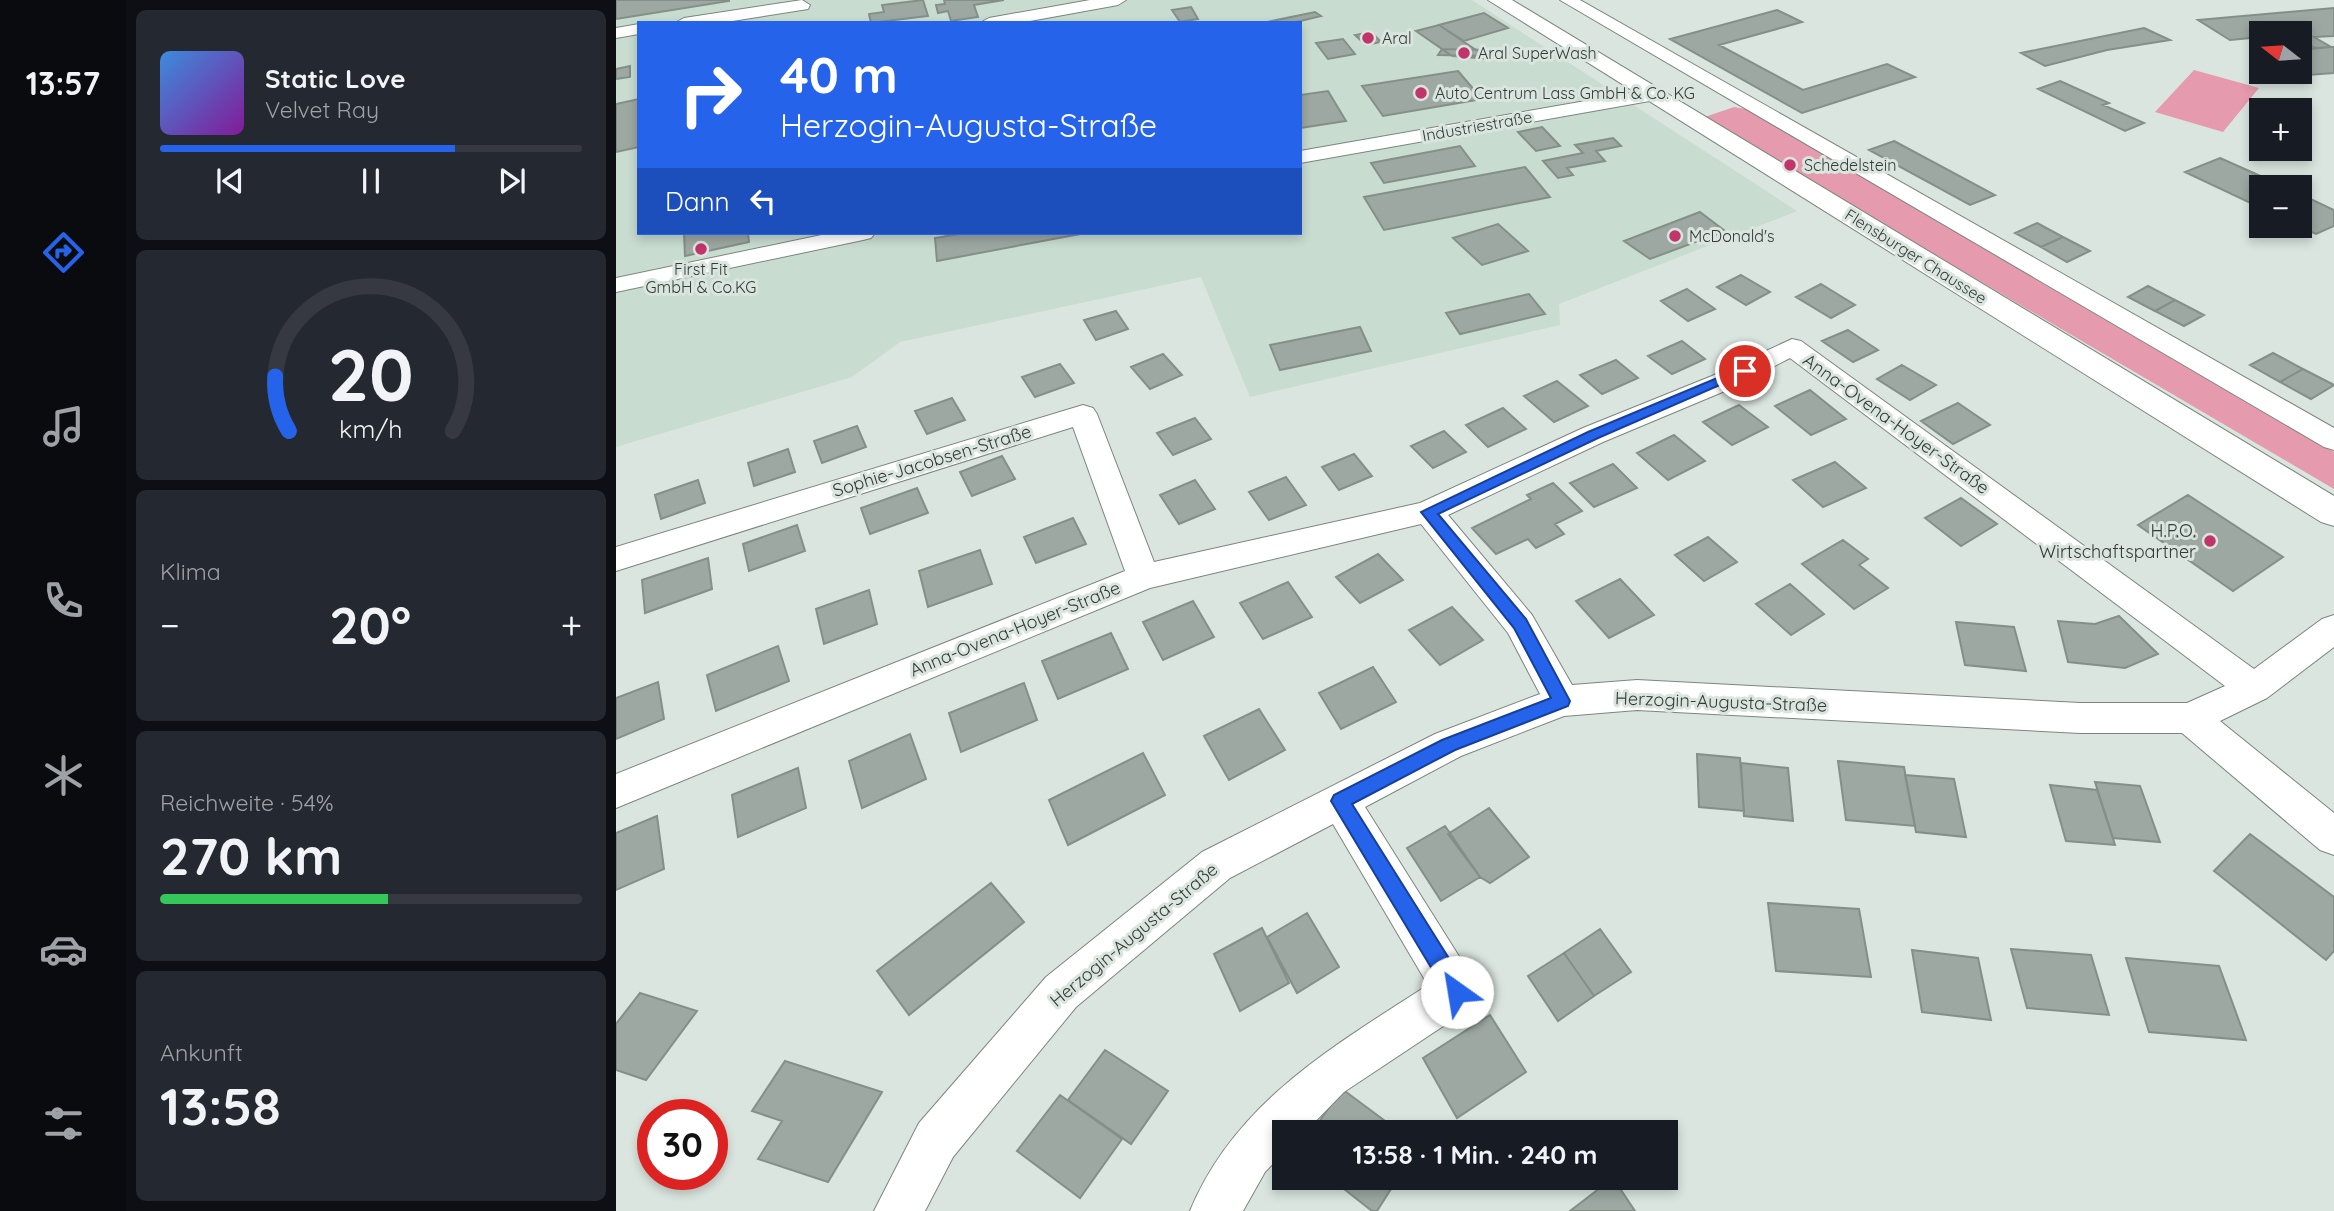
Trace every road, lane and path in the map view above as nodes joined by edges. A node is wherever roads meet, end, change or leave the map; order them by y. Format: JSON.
{"nodes":[{"id":1,"x":1118,"y":0,"type":"edge"},
{"id":2,"x":1498,"y":0,"type":"edge"},
{"id":3,"x":1568,"y":0,"type":"edge"},
{"id":4,"x":800,"y":3,"type":"edge"},
{"id":5,"x":696,"y":21,"type":"edge"},
{"id":6,"x":814,"y":21,"type":"edge"},
{"id":7,"x":1000,"y":21,"type":"edge"},
{"id":8,"x":637,"y":30,"type":"edge"},
{"id":9,"x":616,"y":33,"type":"edge"},
{"id":10,"x":1654,"y":95,"type":"junction"},
{"id":11,"x":1302,"y":157,"type":"edge"},
{"id":12,"x":854,"y":235,"type":"edge"},
{"id":13,"x":616,"y":285,"type":"edge"},
{"id":14,"x":2334,"y":440,"type":"edge"},
{"id":15,"x":1429,"y":512,"type":"junction"},
{"id":16,"x":2334,"y":513,"type":"edge"},
{"id":17,"x":616,"y":559,"type":"edge"},
{"id":18,"x":1143,"y":577,"type":"junction"},
{"id":19,"x":2334,"y":628,"type":"edge"},
{"id":20,"x":2254,"y":688,"type":"junction"},
{"id":21,"x":1562,"y":701,"type":"junction"},
{"id":22,"x":2190,"y":718,"type":"junction"},
{"id":23,"x":616,"y":791,"type":"edge"},
{"id":24,"x":1340,"y":801,"type":"junction"},
{"id":25,"x":2334,"y":837,"type":"edge"},
{"id":26,"x":898,"y":1211,"type":"edge"},
{"id":27,"x":1215,"y":1211,"type":"edge"}],
"edges":[{"from":1,"to":7,"type":"street"},
{"from":2,"to":10,"type":"main road","name":"Flensburger Chaussee"},
{"from":3,"to":14,"type":"street"},
{"from":4,"to":5,"type":"street"},
{"from":4,"to":6,"type":"street"},
{"from":8,"to":9,"type":"street"},
{"from":10,"to":11,"type":"street","name":"Industriestraße"},
{"from":10,"to":16,"type":"main road","name":"Flensburger Chaussee"},
{"from":12,"to":13,"type":"street"},
{"from":15,"to":18,"type":"street","name":"Anna-Ovena-Hoyer-Straße"},
{"from":15,"to":20,"type":"street","name":"Anna-Ovena-Hoyer-Straße"},
{"from":15,"to":21,"type":"street"},
{"from":17,"to":18,"type":"street","name":"Sophie-Jacobsen-Straße"},
{"from":18,"to":23,"type":"street","name":"Anna-Ovena-Hoyer-Straße"},
{"from":19,"to":20,"type":"street","name":"Herzogin-Augusta-Straße"},
{"from":20,"to":22,"type":"street","name":"Herzogin-Augusta-Straße"},
{"from":21,"to":22,"type":"street","name":"Herzogin-Augusta-Straße"},
{"from":21,"to":24,"type":"street","name":"Herzogin-Augusta-Straße"},
{"from":22,"to":25,"type":"street"},
{"from":24,"to":26,"type":"street","name":"Herzogin-Augusta-Straße"},
{"from":24,"to":27,"type":"street"}]}
